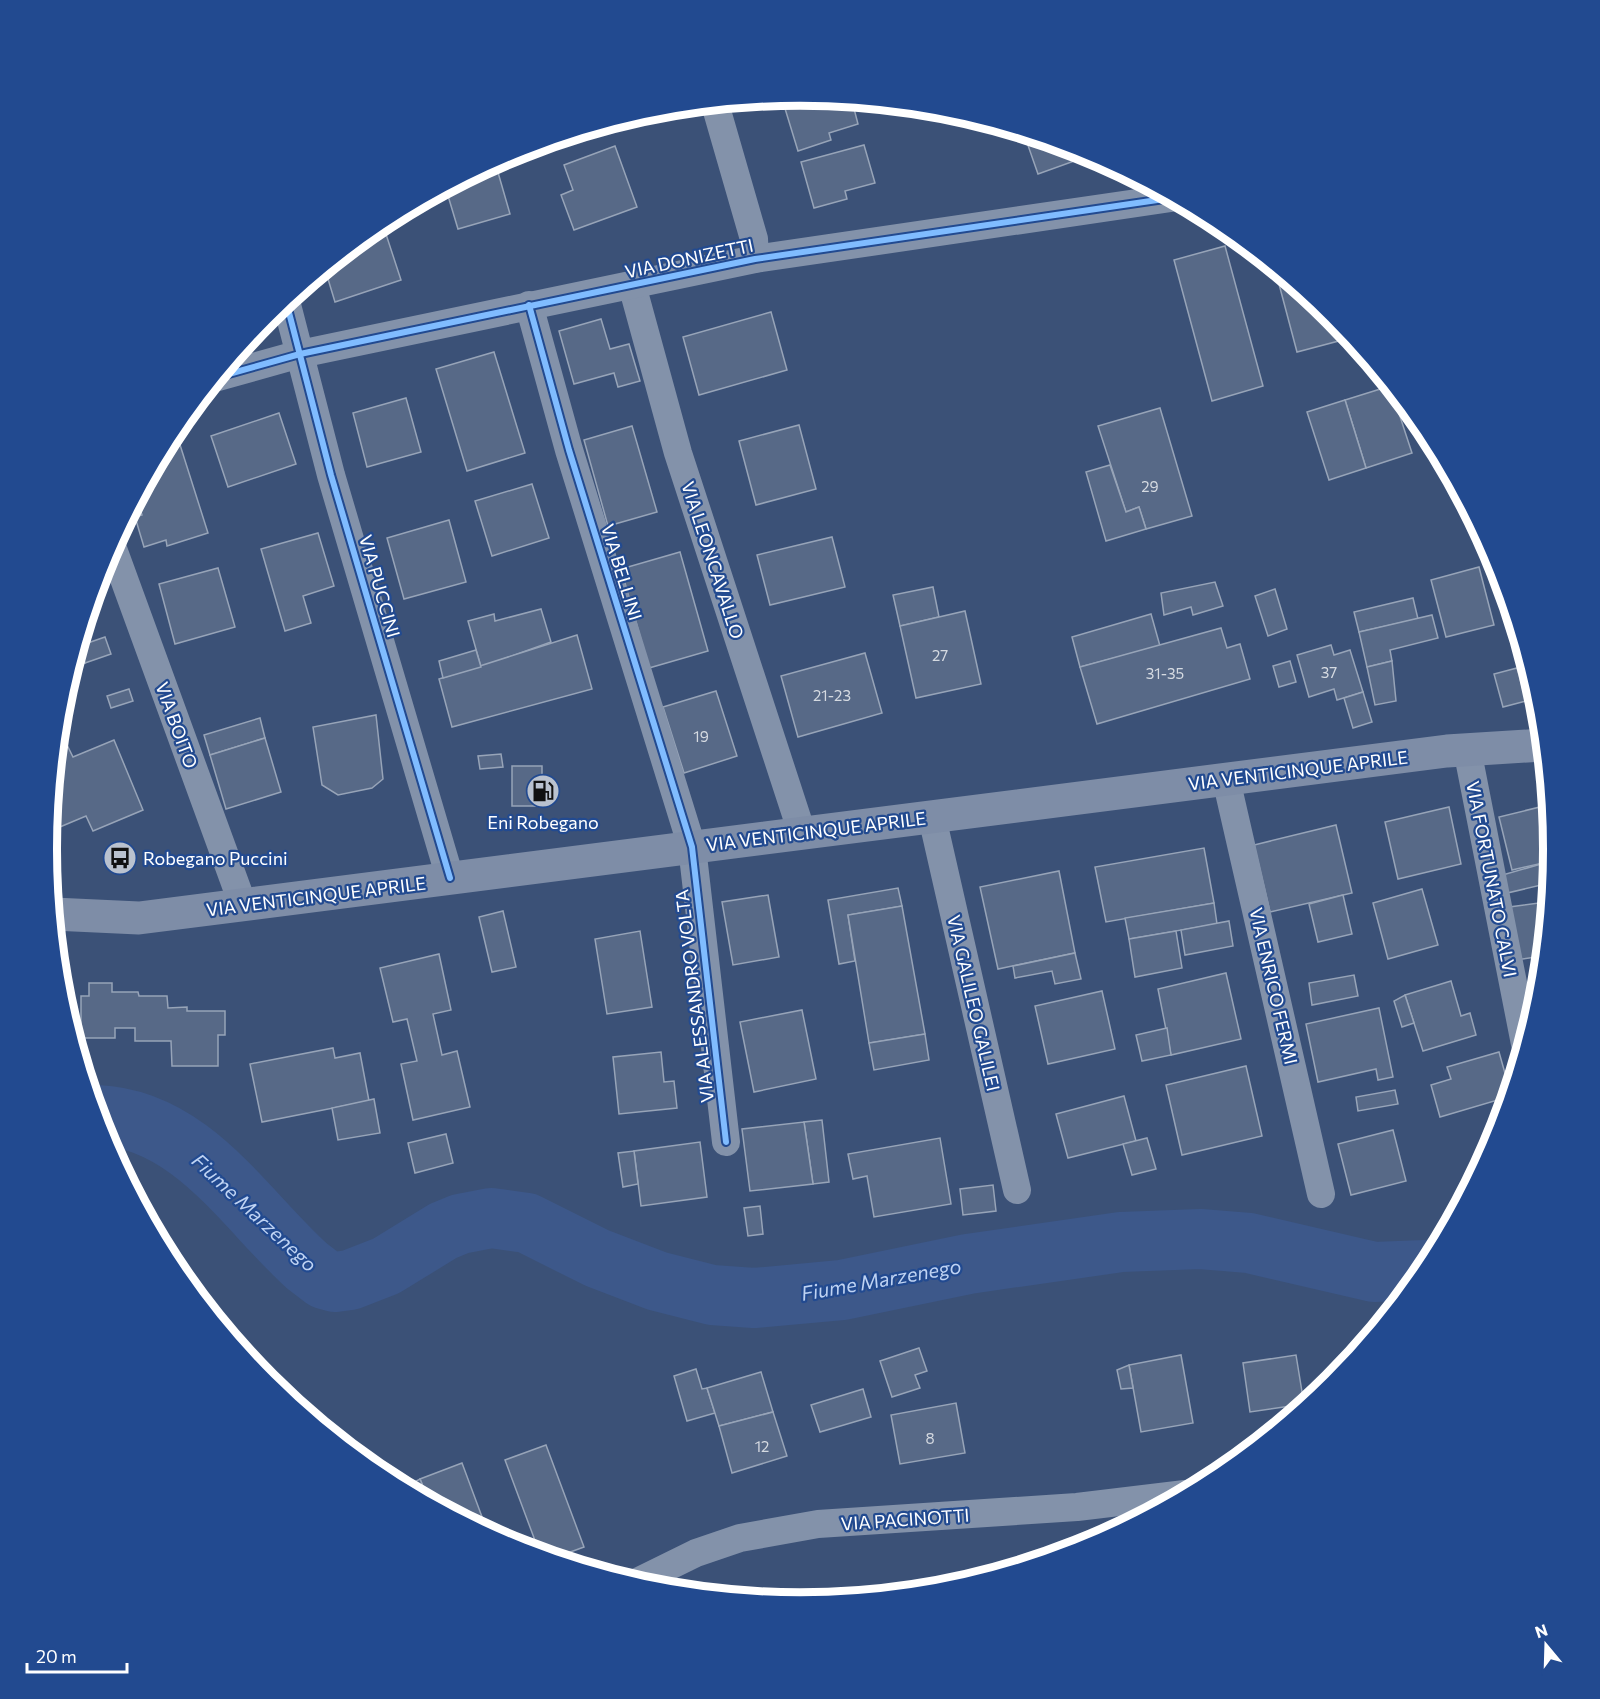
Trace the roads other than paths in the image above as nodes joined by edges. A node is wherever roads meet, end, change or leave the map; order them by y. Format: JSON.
{"nodes":[{"id":1,"x":717,"y":112,"type":"edge"},
{"id":2,"x":1160,"y":200,"type":"edge"},
{"id":3,"x":755,"y":259,"type":"junction"},
{"id":4,"x":632,"y":285,"type":"junction"},
{"id":5,"x":529,"y":305,"type":"junction"},
{"id":6,"x":289,"y":311,"type":"edge"},
{"id":7,"x":300,"y":354,"type":"junction"},
{"id":8,"x":230,"y":374,"type":"edge"},
{"id":9,"x":117,"y":559,"type":"edge"},
{"id":10,"x":1536,"y":745,"type":"edge"},
{"id":11,"x":1467,"y":749,"type":"junction"},
{"id":12,"x":1226,"y":779,"type":"junction"},
{"id":13,"x":932,"y":817,"type":"junction"},
{"id":14,"x":802,"y":833,"type":"junction"},
{"id":15,"x":692,"y":847,"type":"junction"},
{"id":16,"x":450,"y":878,"type":"junction"},
{"id":17,"x":243,"y":905,"type":"junction"},
{"id":18,"x":60,"y":914,"type":"edge"},
{"id":19,"x":1522,"y":1026,"type":"edge"},
{"id":20,"x":726,"y":1142,"type":"dead end"},
{"id":21,"x":1017,"y":1190,"type":"dead end"},
{"id":22,"x":1321,"y":1194,"type":"dead end"},
{"id":23,"x":1165,"y":1496,"type":"edge"},
{"id":24,"x":648,"y":1576,"type":"edge"}],
"edges":[{"from":1,"to":3,"type":"street","name":"VIA DONIZETTI"},
{"from":2,"to":3,"type":"street","name":"VIA DONIZETTI"},
{"from":3,"to":4,"type":"street","name":"VIA DONIZETTI"},
{"from":4,"to":5,"type":"street","name":"VIA DONIZETTI"},
{"from":4,"to":14,"type":"street","name":"VIA LEONCAVALLO"},
{"from":5,"to":7,"type":"street","name":"VIA DONIZETTI"},
{"from":5,"to":15,"type":"street","name":"VIA BELLINI"},
{"from":6,"to":7,"type":"street","name":"VIA PUCCINI"},
{"from":7,"to":8,"type":"street","name":"VIA DONIZETTI"},
{"from":7,"to":16,"type":"street","name":"VIA PUCCINI"},
{"from":9,"to":17,"type":"street","name":"VIA BOITO"},
{"from":10,"to":11,"type":"main road","name":"VIA VENTICINQUE APRILE"},
{"from":11,"to":12,"type":"main road","name":"VIA VENTICINQUE APRILE"},
{"from":11,"to":19,"type":"street","name":"VIA FORTUNATO CALVI"},
{"from":12,"to":13,"type":"main road","name":"VIA VENTICINQUE APRILE"},
{"from":12,"to":22,"type":"street","name":"VIA ENRICO FERMI"},
{"from":13,"to":14,"type":"main road","name":"VIA VENTICINQUE APRILE"},
{"from":13,"to":21,"type":"street","name":"VIA GALILEO GALILEI"},
{"from":14,"to":15,"type":"main road","name":"VIA VENTICINQUE APRILE"},
{"from":15,"to":16,"type":"main road","name":"VIA VENTICINQUE APRILE"},
{"from":15,"to":20,"type":"street","name":"VIA ALESSANDRO VOLTA"},
{"from":16,"to":17,"type":"main road","name":"VIA VENTICINQUE APRILE"},
{"from":17,"to":18,"type":"main road","name":"VIA VENTICINQUE APRILE"},
{"from":23,"to":24,"type":"street","name":"VIA PACINOTTI"}]}
